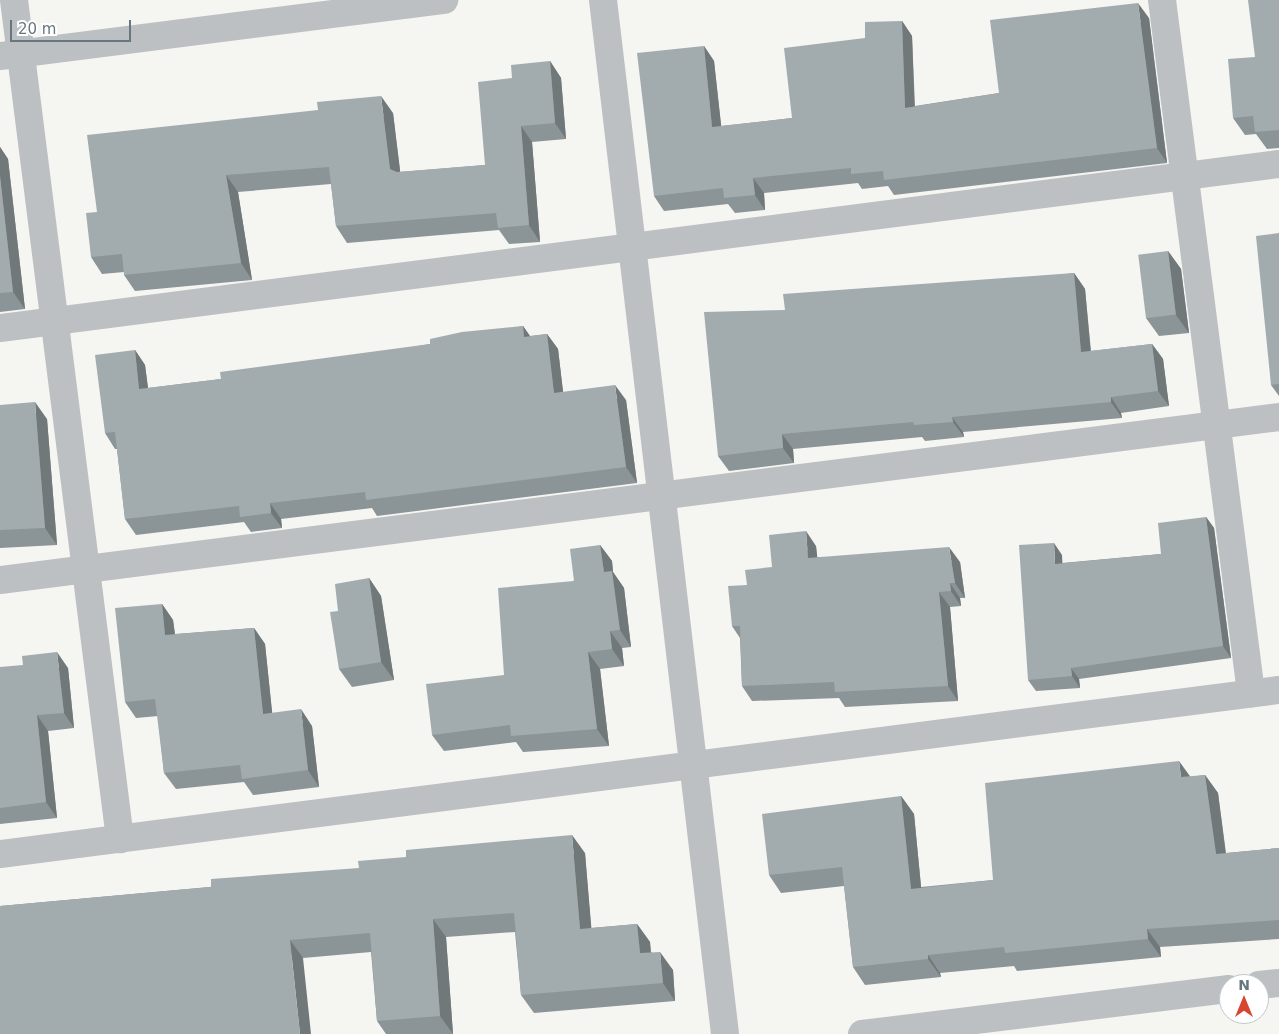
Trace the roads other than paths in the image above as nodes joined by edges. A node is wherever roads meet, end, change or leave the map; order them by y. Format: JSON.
{"nodes":[{"id":1,"x":14,"y":0,"type":"edge"},
{"id":2,"x":444,"y":0,"type":"edge"},
{"id":3,"x":603,"y":0,"type":"edge"},
{"id":4,"x":1162,"y":0,"type":"edge"},
{"id":5,"x":10,"y":54,"type":"edge"},
{"id":6,"x":1279,"y":164,"type":"edge"},
{"id":7,"x":1185,"y":176,"type":"junction"},
{"id":8,"x":632,"y":247,"type":"junction"},
{"id":9,"x":54,"y":321,"type":"junction"},
{"id":10,"x":0,"y":328,"type":"edge"},
{"id":11,"x":1279,"y":417,"type":"edge"},
{"id":12,"x":1217,"y":425,"type":"junction"},
{"id":13,"x":661,"y":495,"type":"junction"},
{"id":14,"x":86,"y":569,"type":"junction"},
{"id":15,"x":0,"y":580,"type":"edge"},
{"id":16,"x":1279,"y":690,"type":"edge"},
{"id":17,"x":1251,"y":693,"type":"junction"},
{"id":18,"x":693,"y":765,"type":"junction"},
{"id":19,"x":120,"y":839,"type":"junction"},
{"id":20,"x":0,"y":854,"type":"edge"},
{"id":21,"x":1219,"y":990,"type":"edge"},
{"id":22,"x":725,"y":1034,"type":"edge"},
{"id":23,"x":862,"y":1034,"type":"edge"}],
"edges":[{"from":1,"to":5,"type":"street"},
{"from":2,"to":5,"type":"street"},
{"from":3,"to":8,"type":"street"},
{"from":4,"to":7,"type":"street"},
{"from":5,"to":9,"type":"street"},
{"from":6,"to":7,"type":"street"},
{"from":7,"to":8,"type":"street"},
{"from":7,"to":12,"type":"street"},
{"from":8,"to":9,"type":"street"},
{"from":8,"to":13,"type":"street"},
{"from":9,"to":10,"type":"street"},
{"from":9,"to":14,"type":"street"},
{"from":11,"to":12,"type":"street"},
{"from":12,"to":13,"type":"street"},
{"from":12,"to":17,"type":"street"},
{"from":13,"to":14,"type":"street"},
{"from":13,"to":18,"type":"street"},
{"from":14,"to":15,"type":"street"},
{"from":14,"to":19,"type":"street"},
{"from":16,"to":17,"type":"street"},
{"from":17,"to":18,"type":"street"},
{"from":18,"to":19,"type":"street"},
{"from":18,"to":22,"type":"street"},
{"from":19,"to":20,"type":"street"},
{"from":21,"to":23,"type":"street"}]}
